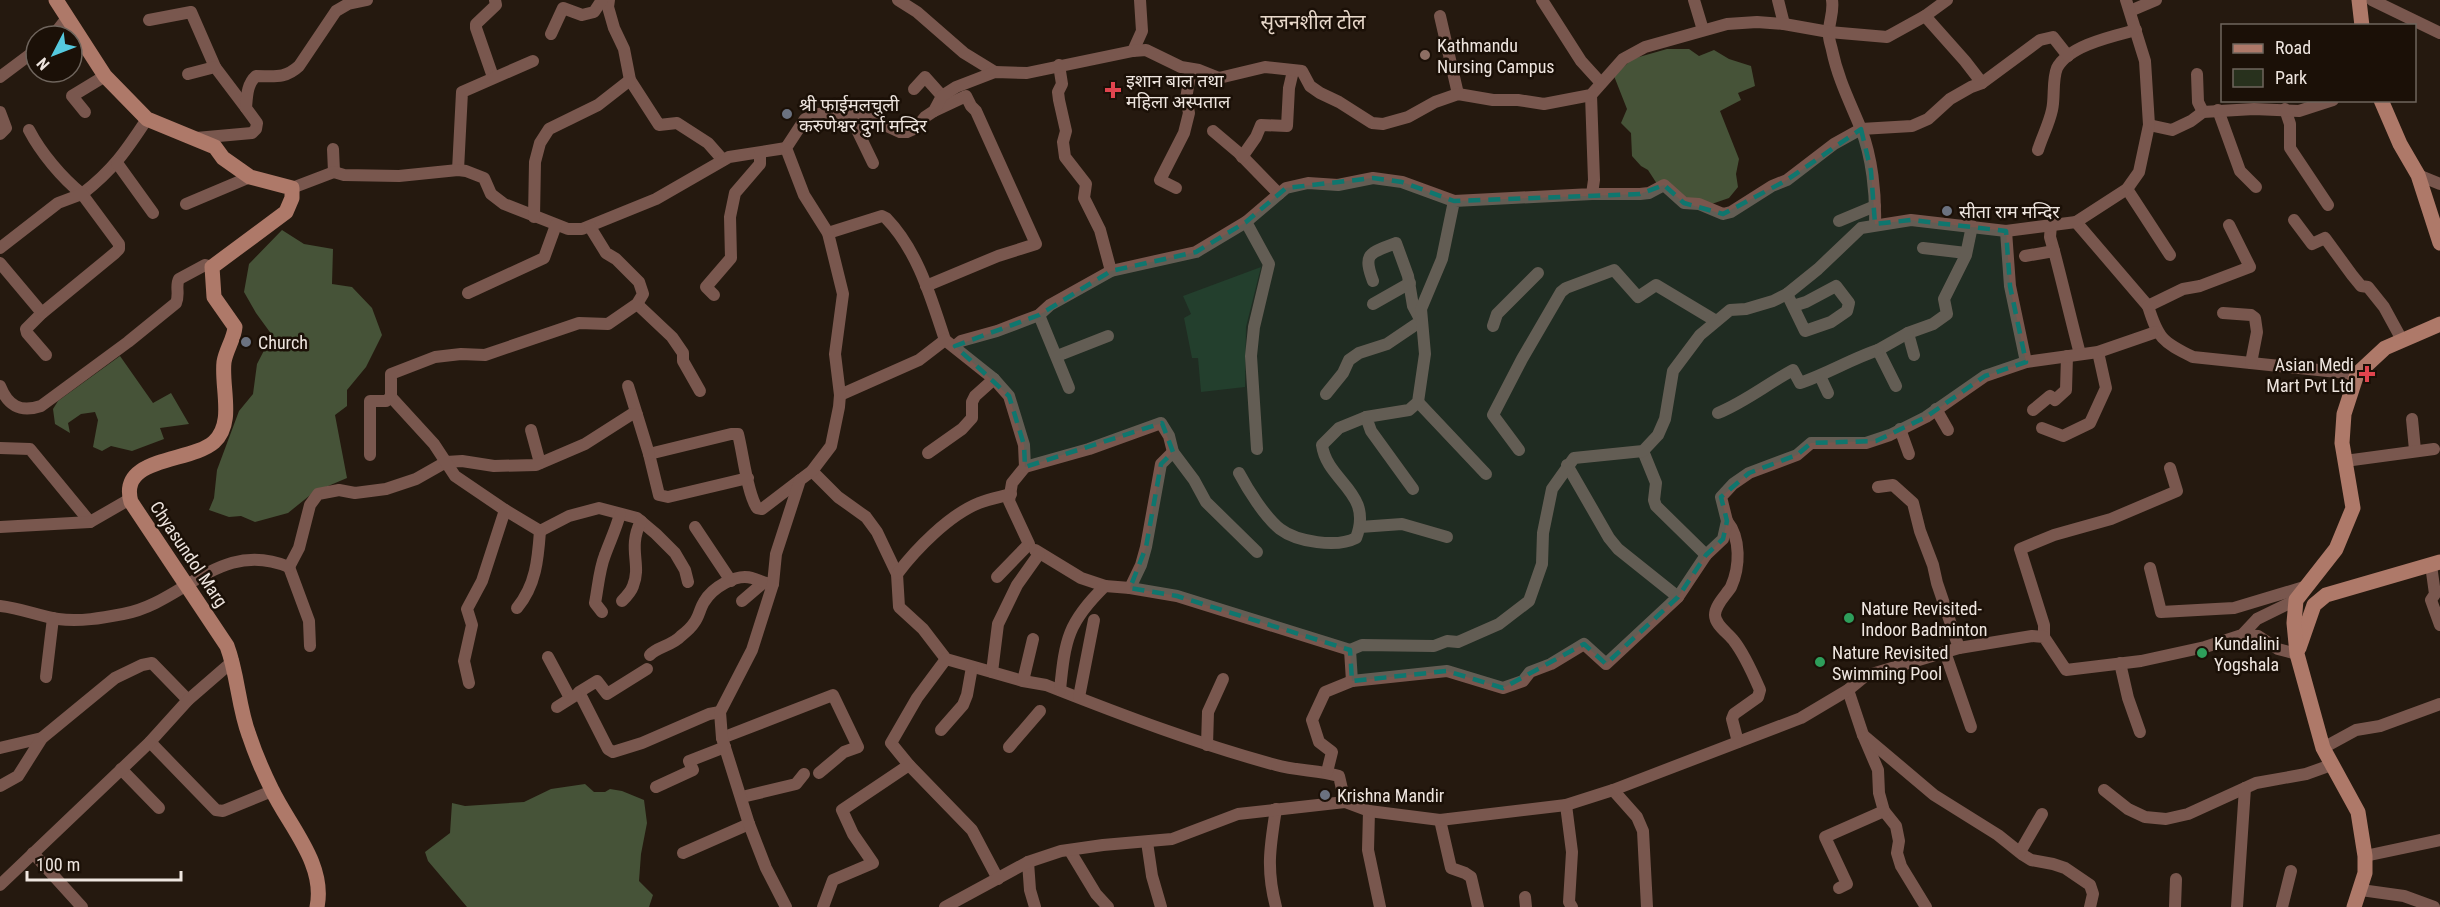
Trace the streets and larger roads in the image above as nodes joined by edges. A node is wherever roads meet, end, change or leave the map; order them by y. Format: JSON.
{"nodes":[{"id":1,"x":56,"y":0,"type":"edge"},
{"id":2,"x":367,"y":0,"type":"edge"},
{"id":3,"x":495,"y":0,"type":"edge"},
{"id":4,"x":602,"y":0,"type":"edge"},
{"id":5,"x":609,"y":0,"type":"edge"},
{"id":6,"x":898,"y":0,"type":"edge"},
{"id":7,"x":1140,"y":0,"type":"edge"},
{"id":8,"x":1542,"y":0,"type":"edge"},
{"id":9,"x":1694,"y":0,"type":"edge"},
{"id":10,"x":1778,"y":0,"type":"edge"},
{"id":11,"x":1832,"y":0,"type":"edge"},
{"id":12,"x":1947,"y":0,"type":"edge"},
{"id":13,"x":2156,"y":0,"type":"edge"},
{"id":14,"x":2359,"y":0,"type":"edge"},
{"id":15,"x":2372,"y":0,"type":"edge"},
{"id":16,"x":2128,"y":5,"type":"edge"},
{"id":17,"x":1440,"y":16,"type":"dead end"},
{"id":18,"x":1925,"y":16,"type":"junction"},
{"id":19,"x":67,"y":18,"type":"junction"},
{"id":20,"x":149,"y":20,"type":"dead end"},
{"id":21,"x":62,"y":24,"type":"edge"},
{"id":22,"x":1784,"y":24,"type":"junction"},
{"id":23,"x":2362,"y":24,"type":"edge"},
{"id":24,"x":1703,"y":30,"type":"junction"},
{"id":25,"x":2136,"y":30,"type":"junction"},
{"id":26,"x":1828,"y":32,"type":"junction"},
{"id":27,"x":2440,"y":33,"type":"edge"},
{"id":28,"x":552,"y":34,"type":"dead end"},
{"id":29,"x":1133,"y":51,"type":"junction"},
{"id":30,"x":2068,"y":56,"type":"junction"},
{"id":31,"x":24,"y":59,"type":"edge"},
{"id":32,"x":533,"y":61,"type":"dead end"},
{"id":33,"x":1059,"y":65,"type":"junction"},
{"id":34,"x":215,"y":67,"type":"junction"},
{"id":35,"x":1191,"y":69,"type":"junction"},
{"id":36,"x":1293,"y":71,"type":"junction"},
{"id":37,"x":995,"y":72,"type":"junction"},
{"id":38,"x":188,"y":74,"type":"dead end"},
{"id":39,"x":2197,"y":74,"type":"dead end"},
{"id":40,"x":105,"y":76,"type":"junction"},
{"id":41,"x":0,"y":77,"type":"edge"},
{"id":42,"x":493,"y":77,"type":"junction"},
{"id":43,"x":630,"y":80,"type":"junction"},
{"id":44,"x":1601,"y":82,"type":"junction"},
{"id":45,"x":1982,"y":83,"type":"junction"},
{"id":46,"x":914,"y":89,"type":"dead end"},
{"id":47,"x":1458,"y":94,"type":"junction"},
{"id":48,"x":1591,"y":95,"type":"junction"},
{"id":49,"x":942,"y":96,"type":"junction"},
{"id":50,"x":2327,"y":102,"type":"edge"},
{"id":51,"x":2382,"y":102,"type":"edge"},
{"id":52,"x":246,"y":108,"type":"junction"},
{"id":53,"x":2286,"y":109,"type":"junction"},
{"id":54,"x":2217,"y":110,"type":"junction"},
{"id":55,"x":934,"y":111,"type":"junction"},
{"id":56,"x":0,"y":112,"type":"edge"},
{"id":57,"x":85,"y":112,"type":"dead end"},
{"id":58,"x":2203,"y":112,"type":"junction"},
{"id":59,"x":855,"y":116,"type":"junction"},
{"id":60,"x":147,"y":119,"type":"junction"},
{"id":61,"x":2149,"y":125,"type":"junction"},
{"id":62,"x":1861,"y":129,"type":"junction"},
{"id":63,"x":30,"y":130,"type":"dead end"},
{"id":64,"x":1213,"y":131,"type":"dead end"},
{"id":65,"x":0,"y":134,"type":"edge"},
{"id":66,"x":196,"y":138,"type":"junction"},
{"id":67,"x":786,"y":148,"type":"junction"},
{"id":68,"x":333,"y":149,"type":"dead end"},
{"id":69,"x":2038,"y":150,"type":"dead end"},
{"id":70,"x":760,"y":153,"type":"junction"},
{"id":71,"x":1242,"y":157,"type":"junction"},
{"id":72,"x":723,"y":160,"type":"junction"},
{"id":73,"x":117,"y":163,"type":"junction"},
{"id":74,"x":873,"y":163,"type":"dead end"},
{"id":75,"x":458,"y":170,"type":"junction"},
{"id":76,"x":333,"y":172,"type":"junction"},
{"id":77,"x":2418,"y":175,"type":"junction"},
{"id":78,"x":250,"y":177,"type":"junction"},
{"id":79,"x":2440,"y":184,"type":"edge"},
{"id":80,"x":2256,"y":187,"type":"dead end"},
{"id":81,"x":292,"y":188,"type":"junction"},
{"id":82,"x":1176,"y":188,"type":"dead end"},
{"id":83,"x":2127,"y":189,"type":"junction"},
{"id":84,"x":82,"y":194,"type":"junction"},
{"id":85,"x":1279,"y":194,"type":"junction"},
{"id":86,"x":1592,"y":194,"type":"junction"},
{"id":87,"x":1454,"y":201,"type":"junction"},
{"id":88,"x":186,"y":204,"type":"dead end"},
{"id":89,"x":2328,"y":205,"type":"dead end"},
{"id":90,"x":1875,"y":206,"type":"junction"},
{"id":91,"x":153,"y":213,"type":"dead end"},
{"id":92,"x":534,"y":217,"type":"junction"},
{"id":93,"x":2294,"y":220,"type":"dead end"},
{"id":94,"x":1839,"y":221,"type":"dead end"},
{"id":95,"x":1246,"y":222,"type":"junction"},
{"id":96,"x":2076,"y":222,"type":"junction"},
{"id":97,"x":556,"y":225,"type":"junction"},
{"id":98,"x":1875,"y":225,"type":"junction"},
{"id":99,"x":2051,"y":225,"type":"junction"},
{"id":100,"x":2229,"y":225,"type":"dead end"},
{"id":101,"x":1972,"y":226,"type":"junction"},
{"id":102,"x":590,"y":227,"type":"junction"},
{"id":103,"x":2006,"y":231,"type":"junction"},
{"id":104,"x":828,"y":233,"type":"junction"},
{"id":105,"x":2440,"y":243,"type":"edge"},
{"id":106,"x":0,"y":248,"type":"edge"},
{"id":107,"x":1923,"y":248,"type":"dead end"},
{"id":108,"x":2054,"y":251,"type":"junction"},
{"id":109,"x":1966,"y":253,"type":"junction"},
{"id":110,"x":2170,"y":255,"type":"dead end"},
{"id":111,"x":2025,"y":256,"type":"dead end"},
{"id":112,"x":0,"y":263,"type":"edge"},
{"id":113,"x":212,"y":267,"type":"junction"},
{"id":114,"x":1111,"y":272,"type":"junction"},
{"id":115,"x":1538,"y":273,"type":"dead end"},
{"id":116,"x":1373,"y":281,"type":"dead end"},
{"id":117,"x":1410,"y":283,"type":"junction"},
{"id":118,"x":926,"y":286,"type":"junction"},
{"id":119,"x":468,"y":293,"type":"dead end"},
{"id":120,"x":714,"y":295,"type":"dead end"},
{"id":121,"x":1790,"y":300,"type":"junction"},
{"id":122,"x":637,"y":304,"type":"junction"},
{"id":123,"x":1373,"y":304,"type":"dead end"},
{"id":124,"x":2148,"y":306,"type":"junction"},
{"id":125,"x":42,"y":313,"type":"junction"},
{"id":126,"x":2223,"y":313,"type":"dead end"},
{"id":127,"x":1039,"y":315,"type":"junction"},
{"id":128,"x":1421,"y":321,"type":"junction"},
{"id":129,"x":1716,"y":321,"type":"junction"},
{"id":130,"x":2440,"y":324,"type":"edge"},
{"id":131,"x":1493,"y":326,"type":"dead end"},
{"id":132,"x":2156,"y":332,"type":"junction"},
{"id":133,"x":1908,"y":333,"type":"junction"},
{"id":134,"x":1108,"y":336,"type":"dead end"},
{"id":135,"x":2402,"y":340,"type":"junction"},
{"id":136,"x":950,"y":343,"type":"junction"},
{"id":137,"x":1878,"y":350,"type":"junction"},
{"id":138,"x":2098,"y":352,"type":"junction"},
{"id":139,"x":46,"y":355,"type":"dead end"},
{"id":140,"x":2074,"y":355,"type":"junction"},
{"id":141,"x":1056,"y":356,"type":"junction"},
{"id":142,"x":1914,"y":356,"type":"dead end"},
{"id":143,"x":2026,"y":362,"type":"junction"},
{"id":144,"x":2251,"y":363,"type":"junction"},
{"id":145,"x":2357,"y":374,"type":"junction"},
{"id":146,"x":1820,"y":376,"type":"junction"},
{"id":147,"x":994,"y":379,"type":"junction"},
{"id":148,"x":0,"y":386,"type":"edge"},
{"id":149,"x":628,"y":386,"type":"dead end"},
{"id":150,"x":1896,"y":386,"type":"dead end"},
{"id":151,"x":1069,"y":388,"type":"dead end"},
{"id":152,"x":700,"y":391,"type":"dead end"},
{"id":153,"x":1828,"y":393,"type":"dead end"},
{"id":154,"x":840,"y":394,"type":"junction"},
{"id":155,"x":1326,"y":394,"type":"dead end"},
{"id":156,"x":391,"y":397,"type":"junction"},
{"id":157,"x":1418,"y":402,"type":"junction"},
{"id":158,"x":1936,"y":409,"type":"junction"},
{"id":159,"x":2033,"y":410,"type":"dead end"},
{"id":160,"x":1718,"y":413,"type":"dead end"},
{"id":161,"x":637,"y":415,"type":"junction"},
{"id":162,"x":1366,"y":417,"type":"junction"},
{"id":163,"x":2412,"y":419,"type":"dead end"},
{"id":164,"x":2042,"y":428,"type":"dead end"},
{"id":165,"x":1900,"y":429,"type":"junction"},
{"id":166,"x":531,"y":430,"type":"dead end"},
{"id":167,"x":1948,"y":430,"type":"dead end"},
{"id":168,"x":0,"y":448,"type":"edge"},
{"id":169,"x":1257,"y":449,"type":"dead end"},
{"id":170,"x":2434,"y":449,"type":"dead end"},
{"id":171,"x":1520,"y":450,"type":"dead end"},
{"id":172,"x":2415,"y":450,"type":"junction"},
{"id":173,"x":1643,"y":451,"type":"junction"},
{"id":174,"x":1173,"y":452,"type":"junction"},
{"id":175,"x":928,"y":453,"type":"dead end"},
{"id":176,"x":649,"y":454,"type":"junction"},
{"id":177,"x":1909,"y":454,"type":"dead end"},
{"id":178,"x":370,"y":455,"type":"dead end"},
{"id":179,"x":2345,"y":461,"type":"junction"},
{"id":180,"x":446,"y":462,"type":"junction"},
{"id":181,"x":540,"y":463,"type":"junction"},
{"id":182,"x":1567,"y":465,"type":"junction"},
{"id":183,"x":1025,"y":466,"type":"junction"},
{"id":184,"x":2170,"y":468,"type":"dead end"},
{"id":185,"x":812,"y":471,"type":"junction"},
{"id":186,"x":1239,"y":473,"type":"dead end"},
{"id":187,"x":1486,"y":474,"type":"dead end"},
{"id":188,"x":748,"y":478,"type":"junction"},
{"id":189,"x":800,"y":480,"type":"junction"},
{"id":190,"x":1878,"y":487,"type":"dead end"},
{"id":191,"x":1413,"y":489,"type":"dead end"},
{"id":192,"x":1011,"y":494,"type":"junction"},
{"id":193,"x":130,"y":499,"type":"junction"},
{"id":194,"x":504,"y":510,"type":"junction"},
{"id":195,"x":620,"y":514,"type":"junction"},
{"id":196,"x":641,"y":521,"type":"junction"},
{"id":197,"x":1727,"y":521,"type":"junction"},
{"id":198,"x":90,"y":522,"type":"junction"},
{"id":199,"x":0,"y":527,"type":"edge"},
{"id":200,"x":695,"y":527,"type":"dead end"},
{"id":201,"x":1360,"y":527,"type":"junction"},
{"id":202,"x":540,"y":531,"type":"junction"},
{"id":203,"x":1447,"y":537,"type":"dead end"},
{"id":204,"x":1029,"y":544,"type":"junction"},
{"id":205,"x":1257,"y":552,"type":"dead end"},
{"id":206,"x":1039,"y":554,"type":"junction"},
{"id":207,"x":1706,"y":555,"type":"junction"},
{"id":208,"x":2435,"y":563,"type":"edge"},
{"id":209,"x":289,"y":567,"type":"junction"},
{"id":210,"x":2150,"y":568,"type":"dead end"},
{"id":211,"x":897,"y":574,"type":"junction"},
{"id":212,"x":997,"y":578,"type":"dead end"},
{"id":213,"x":731,"y":581,"type":"junction"},
{"id":214,"x":688,"y":582,"type":"dead end"},
{"id":215,"x":768,"y":584,"type":"junction"},
{"id":216,"x":186,"y":586,"type":"junction"},
{"id":217,"x":1105,"y":586,"type":"junction"},
{"id":218,"x":1130,"y":588,"type":"junction"},
{"id":219,"x":2300,"y":593,"type":"junction"},
{"id":220,"x":1678,"y":597,"type":"junction"},
{"id":221,"x":742,"y":601,"type":"dead end"},
{"id":222,"x":622,"y":602,"type":"dead end"},
{"id":223,"x":0,"y":606,"type":"edge"},
{"id":224,"x":517,"y":608,"type":"dead end"},
{"id":225,"x":602,"y":612,"type":"dead end"},
{"id":226,"x":53,"y":618,"type":"junction"},
{"id":227,"x":1094,"y":620,"type":"dead end"},
{"id":228,"x":2440,"y":626,"type":"edge"},
{"id":229,"x":2242,"y":635,"type":"junction"},
{"id":230,"x":2044,"y":637,"type":"junction"},
{"id":231,"x":1033,"y":639,"type":"dead end"},
{"id":232,"x":310,"y":646,"type":"dead end"},
{"id":233,"x":1959,"y":648,"type":"junction"},
{"id":234,"x":1350,"y":651,"type":"junction"},
{"id":235,"x":1944,"y":652,"type":"junction"},
{"id":236,"x":2297,"y":654,"type":"junction"},
{"id":237,"x":650,"y":655,"type":"dead end"},
{"id":238,"x":548,"y":657,"type":"dead end"},
{"id":239,"x":946,"y":659,"type":"junction"},
{"id":240,"x":233,"y":662,"type":"junction"},
{"id":241,"x":2120,"y":663,"type":"junction"},
{"id":242,"x":972,"y":667,"type":"junction"},
{"id":243,"x":646,"y":669,"type":"dead end"},
{"id":244,"x":992,"y":672,"type":"junction"},
{"id":245,"x":45,"y":677,"type":"dead end"},
{"id":246,"x":1223,"y":680,"type":"dead end"},
{"id":247,"x":1023,"y":681,"type":"junction"},
{"id":248,"x":1352,"y":681,"type":"junction"},
{"id":249,"x":469,"y":683,"type":"dead end"},
{"id":250,"x":1060,"y":690,"type":"junction"},
{"id":251,"x":1848,"y":690,"type":"junction"},
{"id":252,"x":575,"y":695,"type":"junction"},
{"id":253,"x":1079,"y":698,"type":"junction"},
{"id":254,"x":188,"y":700,"type":"junction"},
{"id":255,"x":2440,"y":704,"type":"edge"},
{"id":256,"x":557,"y":707,"type":"dead end"},
{"id":257,"x":1040,"y":711,"type":"dead end"},
{"id":258,"x":720,"y":712,"type":"junction"},
{"id":259,"x":1971,"y":727,"type":"dead end"},
{"id":260,"x":941,"y":730,"type":"dead end"},
{"id":261,"x":2140,"y":732,"type":"dead end"},
{"id":262,"x":1863,"y":735,"type":"junction"},
{"id":263,"x":42,"y":738,"type":"junction"},
{"id":264,"x":150,"y":742,"type":"junction"},
{"id":265,"x":723,"y":742,"type":"junction"},
{"id":266,"x":1738,"y":742,"type":"junction"},
{"id":267,"x":1207,"y":745,"type":"junction"},
{"id":268,"x":0,"y":747,"type":"edge"},
{"id":269,"x":1009,"y":747,"type":"dead end"},
{"id":270,"x":2323,"y":748,"type":"junction"},
{"id":271,"x":909,"y":765,"type":"junction"},
{"id":272,"x":2331,"y":765,"type":"junction"},
{"id":273,"x":121,"y":769,"type":"junction"},
{"id":274,"x":819,"y":772,"type":"dead end"},
{"id":275,"x":1327,"y":772,"type":"junction"},
{"id":276,"x":804,"y":774,"type":"dead end"},
{"id":277,"x":0,"y":786,"type":"edge"},
{"id":278,"x":656,"y":787,"type":"dead end"},
{"id":279,"x":2245,"y":788,"type":"junction"},
{"id":280,"x":1613,"y":790,"type":"junction"},
{"id":281,"x":2104,"y":790,"type":"dead end"},
{"id":282,"x":272,"y":791,"type":"junction"},
{"id":283,"x":742,"y":797,"type":"junction"},
{"id":284,"x":1345,"y":802,"type":"junction"},
{"id":285,"x":1566,"y":805,"type":"junction"},
{"id":286,"x":159,"y":808,"type":"dead end"},
{"id":287,"x":1276,"y":809,"type":"junction"},
{"id":288,"x":1884,"y":810,"type":"junction"},
{"id":289,"x":1369,"y":811,"type":"junction"},
{"id":290,"x":2042,"y":814,"type":"dead end"},
{"id":291,"x":1440,"y":820,"type":"junction"},
{"id":292,"x":749,"y":824,"type":"junction"},
{"id":293,"x":2440,"y":840,"type":"edge"},
{"id":294,"x":1147,"y":842,"type":"junction"},
{"id":295,"x":1070,"y":851,"type":"junction"},
{"id":296,"x":2020,"y":852,"type":"junction"},
{"id":297,"x":33,"y":853,"type":"junction"},
{"id":298,"x":683,"y":853,"type":"dead end"},
{"id":299,"x":2365,"y":856,"type":"junction"},
{"id":300,"x":1028,"y":862,"type":"junction"},
{"id":301,"x":2291,"y":871,"type":"dead end"},
{"id":302,"x":998,"y":879,"type":"junction"},
{"id":303,"x":2176,"y":879,"type":"dead end"},
{"id":304,"x":0,"y":885,"type":"edge"},
{"id":305,"x":1839,"y":888,"type":"dead end"},
{"id":306,"x":2361,"y":890,"type":"junction"},
{"id":307,"x":80,"y":906,"type":"edge"},
{"id":308,"x":317,"y":907,"type":"edge"},
{"id":309,"x":785,"y":907,"type":"edge"},
{"id":310,"x":823,"y":907,"type":"edge"},
{"id":311,"x":945,"y":907,"type":"edge"},
{"id":312,"x":1035,"y":907,"type":"edge"},
{"id":313,"x":1108,"y":907,"type":"edge"},
{"id":314,"x":1161,"y":907,"type":"edge"},
{"id":315,"x":1276,"y":907,"type":"edge"},
{"id":316,"x":1380,"y":907,"type":"edge"},
{"id":317,"x":1478,"y":907,"type":"edge"},
{"id":318,"x":1572,"y":907,"type":"edge"},
{"id":319,"x":1647,"y":907,"type":"edge"},
{"id":320,"x":1926,"y":907,"type":"edge"},
{"id":321,"x":2090,"y":907,"type":"edge"},
{"id":322,"x":2175,"y":907,"type":"edge"},
{"id":323,"x":2237,"y":907,"type":"edge"},
{"id":324,"x":2282,"y":907,"type":"edge"},
{"id":325,"x":2354,"y":907,"type":"edge"},
{"id":326,"x":2434,"y":907,"type":"edge"}],
"edges":[{"from":1,"to":19,"type":"street"},
{"from":2,"to":52,"type":"street"},
{"from":3,"to":42,"type":"street"},
{"from":4,"to":28,"type":"street"},
{"from":5,"to":43,"type":"street"},
{"from":6,"to":37,"type":"street"},
{"from":7,"to":29,"type":"street"},
{"from":8,"to":44,"type":"street"},
{"from":9,"to":24,"type":"street"},
{"from":10,"to":22,"type":"street"},
{"from":11,"to":26,"type":"street"},
{"from":12,"to":18,"type":"street"},
{"from":13,"to":16,"type":"street"},
{"from":14,"to":23,"type":"street"},
{"from":15,"to":27,"type":"street"},
{"from":16,"to":25,"type":"street"},
{"from":17,"to":47,"type":"street"},
{"from":18,"to":26,"type":"street"},
{"from":18,"to":45,"type":"street"},
{"from":19,"to":21,"type":"street"},
{"from":19,"to":40,"type":"street"},
{"from":20,"to":34,"type":"street"},
{"from":22,"to":24,"type":"street"},
{"from":22,"to":26,"type":"street"},
{"from":24,"to":44,"type":"street"},
{"from":25,"to":30,"type":"street"},
{"from":25,"to":61,"type":"street"},
{"from":26,"to":62,"type":"street"},
{"from":29,"to":33,"type":"street"},
{"from":29,"to":35,"type":"street"},
{"from":30,"to":45,"type":"street"},
{"from":30,"to":69,"type":"street"},
{"from":31,"to":41,"type":"street"},
{"from":32,"to":42,"type":"street"},
{"from":33,"to":37,"type":"street"},
{"from":33,"to":114,"type":"street"},
{"from":34,"to":38,"type":"street"},
{"from":34,"to":52,"type":"street"},
{"from":35,"to":36,"type":"street"},
{"from":35,"to":82,"type":"street"},
{"from":36,"to":47,"type":"street"},
{"from":36,"to":71,"type":"street"},
{"from":37,"to":49,"type":"street"},
{"from":39,"to":58,"type":"street"},
{"from":40,"to":57,"type":"street"},
{"from":40,"to":60,"type":"street"},
{"from":42,"to":75,"type":"street"},
{"from":43,"to":72,"type":"street"},
{"from":43,"to":92,"type":"street"},
{"from":44,"to":48,"type":"street"},
{"from":45,"to":62,"type":"street"},
{"from":46,"to":49,"type":"street"},
{"from":47,"to":48,"type":"street"},
{"from":48,"to":86,"type":"street"},
{"from":49,"to":55,"type":"street"},
{"from":50,"to":53,"type":"street"},
{"from":51,"to":77,"type":"street"},
{"from":52,"to":66,"type":"street"},
{"from":53,"to":54,"type":"street"},
{"from":53,"to":89,"type":"street"},
{"from":54,"to":58,"type":"street"},
{"from":54,"to":80,"type":"street"},
{"from":55,"to":59,"type":"street"},
{"from":55,"to":118,"type":"street"},
{"from":56,"to":65,"type":"street"},
{"from":58,"to":61,"type":"street"},
{"from":59,"to":67,"type":"street"},
{"from":59,"to":74,"type":"street"},
{"from":60,"to":66,"type":"street"},
{"from":60,"to":73,"type":"street"},
{"from":61,"to":83,"type":"street"},
{"from":62,"to":86,"type":"street"},
{"from":62,"to":90,"type":"street"},
{"from":63,"to":84,"type":"street"},
{"from":64,"to":71,"type":"street"},
{"from":66,"to":78,"type":"street"},
{"from":67,"to":70,"type":"street"},
{"from":67,"to":104,"type":"street"},
{"from":68,"to":76,"type":"street"},
{"from":70,"to":72,"type":"street"},
{"from":70,"to":120,"type":"street"},
{"from":71,"to":85,"type":"street"},
{"from":72,"to":102,"type":"street"},
{"from":73,"to":84,"type":"street"},
{"from":73,"to":91,"type":"street"},
{"from":75,"to":76,"type":"street"},
{"from":75,"to":92,"type":"street"},
{"from":76,"to":81,"type":"street"},
{"from":77,"to":79,"type":"street"},
{"from":77,"to":105,"type":"street"},
{"from":78,"to":81,"type":"street"},
{"from":78,"to":88,"type":"street"},
{"from":81,"to":113,"type":"street"},
{"from":83,"to":96,"type":"street"},
{"from":83,"to":110,"type":"street"},
{"from":84,"to":106,"type":"street"},
{"from":84,"to":125,"type":"street"},
{"from":85,"to":87,"type":"street"},
{"from":85,"to":95,"type":"street"},
{"from":86,"to":87,"type":"street"},
{"from":87,"to":128,"type":"street"},
{"from":90,"to":94,"type":"street"},
{"from":90,"to":98,"type":"street"},
{"from":92,"to":97,"type":"street"},
{"from":93,"to":135,"type":"street"},
{"from":95,"to":114,"type":"street"},
{"from":95,"to":169,"type":"street"},
{"from":96,"to":99,"type":"street"},
{"from":96,"to":124,"type":"street"},
{"from":97,"to":102,"type":"street"},
{"from":97,"to":119,"type":"street"},
{"from":98,"to":101,"type":"street"},
{"from":98,"to":121,"type":"street"},
{"from":99,"to":103,"type":"street"},
{"from":99,"to":108,"type":"street"},
{"from":100,"to":124,"type":"street"},
{"from":101,"to":103,"type":"street"},
{"from":101,"to":109,"type":"street"},
{"from":102,"to":122,"type":"street"},
{"from":103,"to":143,"type":"street"},
{"from":104,"to":118,"type":"street"},
{"from":104,"to":154,"type":"street"},
{"from":107,"to":109,"type":"street"},
{"from":108,"to":111,"type":"street"},
{"from":108,"to":140,"type":"street"},
{"from":109,"to":133,"type":"street"},
{"from":112,"to":125,"type":"street"},
{"from":113,"to":148,"type":"street"},
{"from":113,"to":193,"type":"street","name":"Chyasundol Marg"},
{"from":114,"to":127,"type":"street"},
{"from":115,"to":131,"type":"street"},
{"from":116,"to":117,"type":"street"},
{"from":117,"to":123,"type":"street"},
{"from":117,"to":128,"type":"street"},
{"from":118,"to":136,"type":"street"},
{"from":121,"to":121,"type":"street"},
{"from":121,"to":129,"type":"street"},
{"from":122,"to":152,"type":"street"},
{"from":122,"to":156,"type":"street"},
{"from":124,"to":132,"type":"street"},
{"from":125,"to":139,"type":"street"},
{"from":126,"to":144,"type":"street"},
{"from":127,"to":136,"type":"street"},
{"from":127,"to":141,"type":"street"},
{"from":128,"to":155,"type":"street"},
{"from":128,"to":157,"type":"street"},
{"from":129,"to":171,"type":"street"},
{"from":129,"to":173,"type":"street"},
{"from":130,"to":135,"type":"street"},
{"from":132,"to":138,"type":"street"},
{"from":132,"to":144,"type":"street"},
{"from":133,"to":137,"type":"street"},
{"from":133,"to":142,"type":"street"},
{"from":134,"to":141,"type":"street"},
{"from":135,"to":145,"type":"street"},
{"from":136,"to":147,"type":"street"},
{"from":136,"to":154,"type":"street"},
{"from":137,"to":146,"type":"street"},
{"from":137,"to":150,"type":"street"},
{"from":138,"to":140,"type":"street"},
{"from":138,"to":164,"type":"street"},
{"from":140,"to":143,"type":"street"},
{"from":140,"to":159,"type":"street"},
{"from":141,"to":151,"type":"street"},
{"from":143,"to":158,"type":"street"},
{"from":144,"to":145,"type":"street"},
{"from":145,"to":179,"type":"street"},
{"from":146,"to":153,"type":"street"},
{"from":146,"to":160,"type":"street"},
{"from":147,"to":175,"type":"street"},
{"from":147,"to":183,"type":"street"},
{"from":149,"to":161,"type":"street"},
{"from":154,"to":185,"type":"street"},
{"from":156,"to":178,"type":"street"},
{"from":156,"to":180,"type":"street"},
{"from":157,"to":162,"type":"street"},
{"from":157,"to":187,"type":"street"},
{"from":158,"to":165,"type":"street"},
{"from":158,"to":167,"type":"street"},
{"from":161,"to":176,"type":"street"},
{"from":161,"to":181,"type":"street"},
{"from":162,"to":191,"type":"street"},
{"from":162,"to":201,"type":"street"},
{"from":163,"to":172,"type":"street"},
{"from":165,"to":177,"type":"street"},
{"from":165,"to":197,"type":"street"},
{"from":166,"to":181,"type":"street"},
{"from":168,"to":198,"type":"street"},
{"from":170,"to":172,"type":"street"},
{"from":172,"to":179,"type":"street"},
{"from":173,"to":182,"type":"street"},
{"from":173,"to":207,"type":"street"},
{"from":174,"to":183,"type":"street"},
{"from":174,"to":205,"type":"street"},
{"from":174,"to":218,"type":"street"},
{"from":176,"to":188,"type":"street"},
{"from":176,"to":188,"type":"street"},
{"from":179,"to":219,"type":"street"},
{"from":180,"to":181,"type":"street"},
{"from":180,"to":194,"type":"street"},
{"from":180,"to":209,"type":"street"},
{"from":182,"to":220,"type":"street"},
{"from":182,"to":234,"type":"street"},
{"from":183,"to":192,"type":"street"},
{"from":184,"to":230,"type":"street"},
{"from":185,"to":189,"type":"street"},
{"from":185,"to":211,"type":"street"},
{"from":186,"to":201,"type":"street"},
{"from":188,"to":189,"type":"street"},
{"from":189,"to":215,"type":"street"},
{"from":190,"to":233,"type":"street"},
{"from":192,"to":204,"type":"street"},
{"from":192,"to":211,"type":"street"},
{"from":193,"to":198,"type":"street"},
{"from":193,"to":216,"type":"street","name":"Chyasundol Marg"},
{"from":194,"to":202,"type":"street"},
{"from":194,"to":249,"type":"street"},
{"from":195,"to":196,"type":"street"},
{"from":195,"to":202,"type":"street"},
{"from":195,"to":225,"type":"street"},
{"from":196,"to":214,"type":"street"},
{"from":196,"to":222,"type":"street"},
{"from":197,"to":207,"type":"street"},
{"from":197,"to":266,"type":"street"},
{"from":198,"to":199,"type":"street"},
{"from":200,"to":213,"type":"street"},
{"from":201,"to":203,"type":"street"},
{"from":202,"to":224,"type":"street"},
{"from":204,"to":206,"type":"street"},
{"from":204,"to":212,"type":"street"},
{"from":206,"to":217,"type":"street"},
{"from":206,"to":244,"type":"street"},
{"from":207,"to":220,"type":"street"},
{"from":208,"to":228,"type":"street"},
{"from":208,"to":236,"type":"street"},
{"from":209,"to":216,"type":"street"},
{"from":209,"to":232,"type":"street"},
{"from":210,"to":219,"type":"street"},
{"from":211,"to":239,"type":"street"},
{"from":213,"to":215,"type":"street"},
{"from":213,"to":237,"type":"street"},
{"from":215,"to":221,"type":"street"},
{"from":215,"to":258,"type":"street"},
{"from":216,"to":226,"type":"street"},
{"from":216,"to":240,"type":"street","name":"Chyasundol Marg"},
{"from":217,"to":218,"type":"street"},
{"from":217,"to":250,"type":"street"},
{"from":218,"to":234,"type":"street"},
{"from":219,"to":229,"type":"street"},
{"from":219,"to":236,"type":"street"},
{"from":220,"to":248,"type":"street"},
{"from":223,"to":226,"type":"street"},
{"from":226,"to":245,"type":"street"},
{"from":227,"to":253,"type":"street"},
{"from":229,"to":236,"type":"street"},
{"from":229,"to":241,"type":"street"},
{"from":230,"to":233,"type":"street"},
{"from":230,"to":241,"type":"street"},
{"from":231,"to":247,"type":"street"},
{"from":233,"to":235,"type":"street"},
{"from":234,"to":248,"type":"street"},
{"from":235,"to":251,"type":"street"},
{"from":235,"to":259,"type":"street"},
{"from":236,"to":270,"type":"street"},
{"from":238,"to":252,"type":"street"},
{"from":239,"to":242,"type":"street"},
{"from":239,"to":271,"type":"street"},
{"from":240,"to":254,"type":"street"},
{"from":240,"to":282,"type":"street","name":"Chyasundol Marg"},
{"from":241,"to":261,"type":"street"},
{"from":242,"to":244,"type":"street"},
{"from":242,"to":260,"type":"street"},
{"from":243,"to":252,"type":"street"},
{"from":244,"to":247,"type":"street"},
{"from":246,"to":267,"type":"street"},
{"from":247,"to":250,"type":"street"},
{"from":248,"to":275,"type":"street"},
{"from":250,"to":253,"type":"street"},
{"from":251,"to":262,"type":"street"},
{"from":251,"to":266,"type":"street"},
{"from":252,"to":256,"type":"street"},
{"from":252,"to":258,"type":"street"},
{"from":253,"to":267,"type":"street"},
{"from":254,"to":263,"type":"street"},
{"from":254,"to":264,"type":"street"},
{"from":255,"to":270,"type":"street"},
{"from":257,"to":269,"type":"street"},
{"from":258,"to":265,"type":"street"},
{"from":262,"to":288,"type":"street"},
{"from":262,"to":296,"type":"street"},
{"from":263,"to":268,"type":"street"},
{"from":263,"to":277,"type":"street"},
{"from":264,"to":273,"type":"street"},
{"from":264,"to":282,"type":"street"},
{"from":265,"to":274,"type":"street"},
{"from":265,"to":278,"type":"street"},
{"from":265,"to":283,"type":"street"},
{"from":266,"to":280,"type":"street"},
{"from":267,"to":275,"type":"street"},
{"from":270,"to":272,"type":"street"},
{"from":271,"to":302,"type":"street"},
{"from":271,"to":310,"type":"street"},
{"from":272,"to":279,"type":"street"},
{"from":272,"to":299,"type":"street"},
{"from":273,"to":286,"type":"street"},
{"from":273,"to":297,"type":"street"},
{"from":275,"to":284,"type":"street"},
{"from":276,"to":283,"type":"street"},
{"from":279,"to":281,"type":"street"},
{"from":279,"to":323,"type":"street"},
{"from":280,"to":285,"type":"street"},
{"from":280,"to":319,"type":"street"},
{"from":282,"to":308,"type":"street","name":"Chyasundol Marg"},
{"from":283,"to":292,"type":"street"},
{"from":284,"to":287,"type":"street"},
{"from":284,"to":289,"type":"street"},
{"from":285,"to":291,"type":"street"},
{"from":285,"to":318,"type":"street"},
{"from":287,"to":294,"type":"street"},
{"from":287,"to":315,"type":"street"},
{"from":288,"to":305,"type":"street"},
{"from":288,"to":320,"type":"street"},
{"from":289,"to":291,"type":"street"},
{"from":289,"to":316,"type":"street"},
{"from":290,"to":296,"type":"street"},
{"from":291,"to":317,"type":"street"},
{"from":292,"to":298,"type":"street"},
{"from":292,"to":309,"type":"street"},
{"from":293,"to":299,"type":"street"},
{"from":294,"to":295,"type":"street"},
{"from":294,"to":314,"type":"street"},
{"from":295,"to":300,"type":"street"},
{"from":295,"to":313,"type":"street"},
{"from":296,"to":321,"type":"street"},
{"from":297,"to":304,"type":"street"},
{"from":297,"to":307,"type":"street"},
{"from":299,"to":306,"type":"street"},
{"from":300,"to":302,"type":"street"},
{"from":300,"to":312,"type":"street"},
{"from":301,"to":324,"type":"street"},
{"from":302,"to":311,"type":"street"},
{"from":303,"to":322,"type":"street"},
{"from":306,"to":325,"type":"street"},
{"from":306,"to":326,"type":"street"}]}
